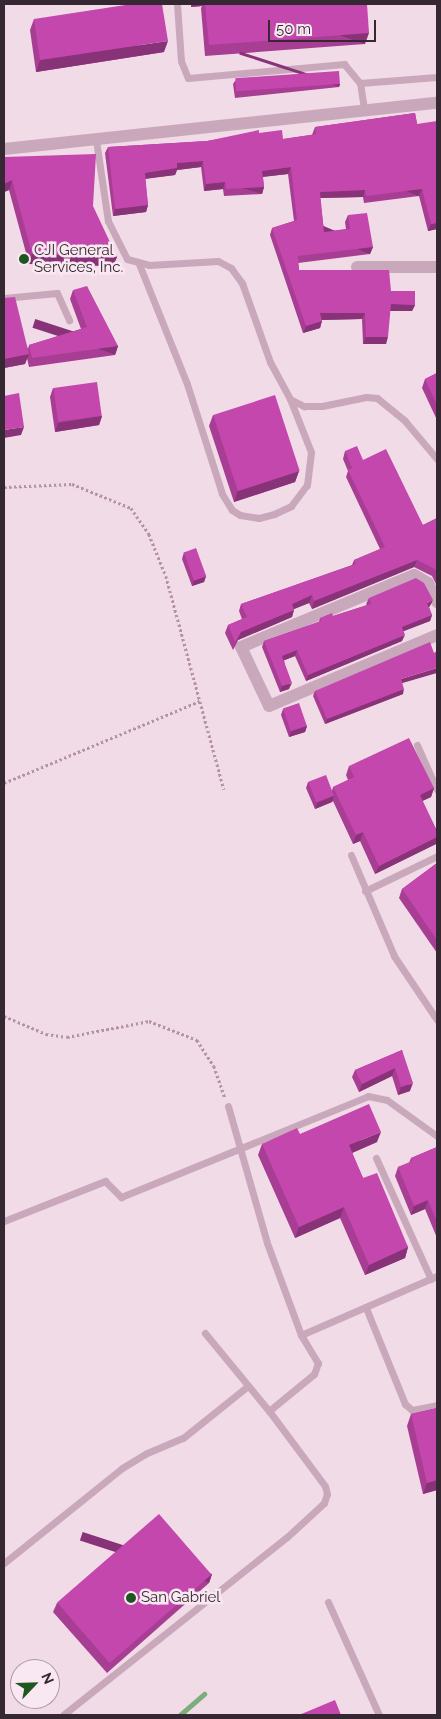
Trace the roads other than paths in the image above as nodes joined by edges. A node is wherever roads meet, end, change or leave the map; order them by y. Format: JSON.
{"nodes":[{"id":1,"x":177,"y":4,"type":"edge"},
{"id":2,"x":437,"y":77,"type":"edge"},
{"id":3,"x":360,"y":83,"type":"junction"},
{"id":4,"x":437,"y":103,"type":"edge"},
{"id":5,"x":364,"y":109,"type":"junction"},
{"id":6,"x":96,"y":140,"type":"junction"},
{"id":7,"x":4,"y":149,"type":"edge"},
{"id":8,"x":139,"y":264,"type":"junction"},
{"id":9,"x":437,"y":266,"type":"edge"},
{"id":10,"x":357,"y":267,"type":"dead end"},
{"id":11,"x":4,"y":298,"type":"edge"},
{"id":12,"x":69,"y":320,"type":"dead end"},
{"id":13,"x":290,"y":399,"type":"junction"},
{"id":14,"x":437,"y":459,"type":"edge"},
{"id":15,"x":433,"y":581,"type":"edge"},
{"id":16,"x":437,"y":602,"type":"edge"},
{"id":17,"x":437,"y":635,"type":"edge"},
{"id":18,"x":417,"y":745,"type":"dead end"},
{"id":19,"x":437,"y":790,"type":"edge"},
{"id":20,"x":352,"y":855,"type":"dead end"},
{"id":21,"x":437,"y":856,"type":"edge"},
{"id":22,"x":365,"y":891,"type":"junction"},
{"id":23,"x":437,"y":1020,"type":"edge"},
{"id":24,"x":228,"y":1106,"type":"road end"},
{"id":25,"x":437,"y":1136,"type":"edge"},
{"id":26,"x":238,"y":1149,"type":"junction"},
{"id":27,"x":376,"y":1158,"type":"dead end"},
{"id":28,"x":4,"y":1221,"type":"edge"},
{"id":29,"x":434,"y":1277,"type":"edge"},
{"id":30,"x":366,"y":1308,"type":"junction"},
{"id":31,"x":205,"y":1333,"type":"dead end"},
{"id":32,"x":301,"y":1335,"type":"junction"},
{"id":33,"x":248,"y":1386,"type":"junction"},
{"id":34,"x":437,"y":1405,"type":"edge"},
{"id":35,"x":269,"y":1411,"type":"junction"},
{"id":36,"x":4,"y":1563,"type":"edge"},
{"id":37,"x":328,"y":1602,"type":"dead end"},
{"id":38,"x":63,"y":1715,"type":"edge"},
{"id":39,"x":379,"y":1715,"type":"edge"}],
"edges":[{"from":1,"to":3,"type":"lane"},
{"from":2,"to":3,"type":"lane"},
{"from":3,"to":5,"type":"lane"},
{"from":4,"to":5,"type":"street"},
{"from":5,"to":6,"type":"street"},
{"from":6,"to":7,"type":"street"},
{"from":6,"to":8,"type":"lane"},
{"from":8,"to":13,"type":"lane"},
{"from":8,"to":13,"type":"lane"},
{"from":9,"to":10,"type":"street"},
{"from":11,"to":12,"type":"lane"},
{"from":13,"to":14,"type":"lane"},
{"from":15,"to":16,"type":"street"},
{"from":15,"to":17,"type":"street"},
{"from":18,"to":19,"type":"lane"},
{"from":20,"to":22,"type":"lane"},
{"from":21,"to":22,"type":"lane"},
{"from":22,"to":23,"type":"lane"},
{"from":24,"to":26,"type":"lane"},
{"from":25,"to":26,"type":"lane"},
{"from":26,"to":28,"type":"lane"},
{"from":26,"to":32,"type":"lane"},
{"from":27,"to":29,"type":"lane"},
{"from":29,"to":30,"type":"lane"},
{"from":30,"to":32,"type":"lane"},
{"from":30,"to":34,"type":"lane"},
{"from":31,"to":33,"type":"lane"},
{"from":32,"to":35,"type":"lane"},
{"from":33,"to":35,"type":"lane"},
{"from":33,"to":36,"type":"lane"},
{"from":35,"to":38,"type":"lane"},
{"from":37,"to":39,"type":"lane"}]}
